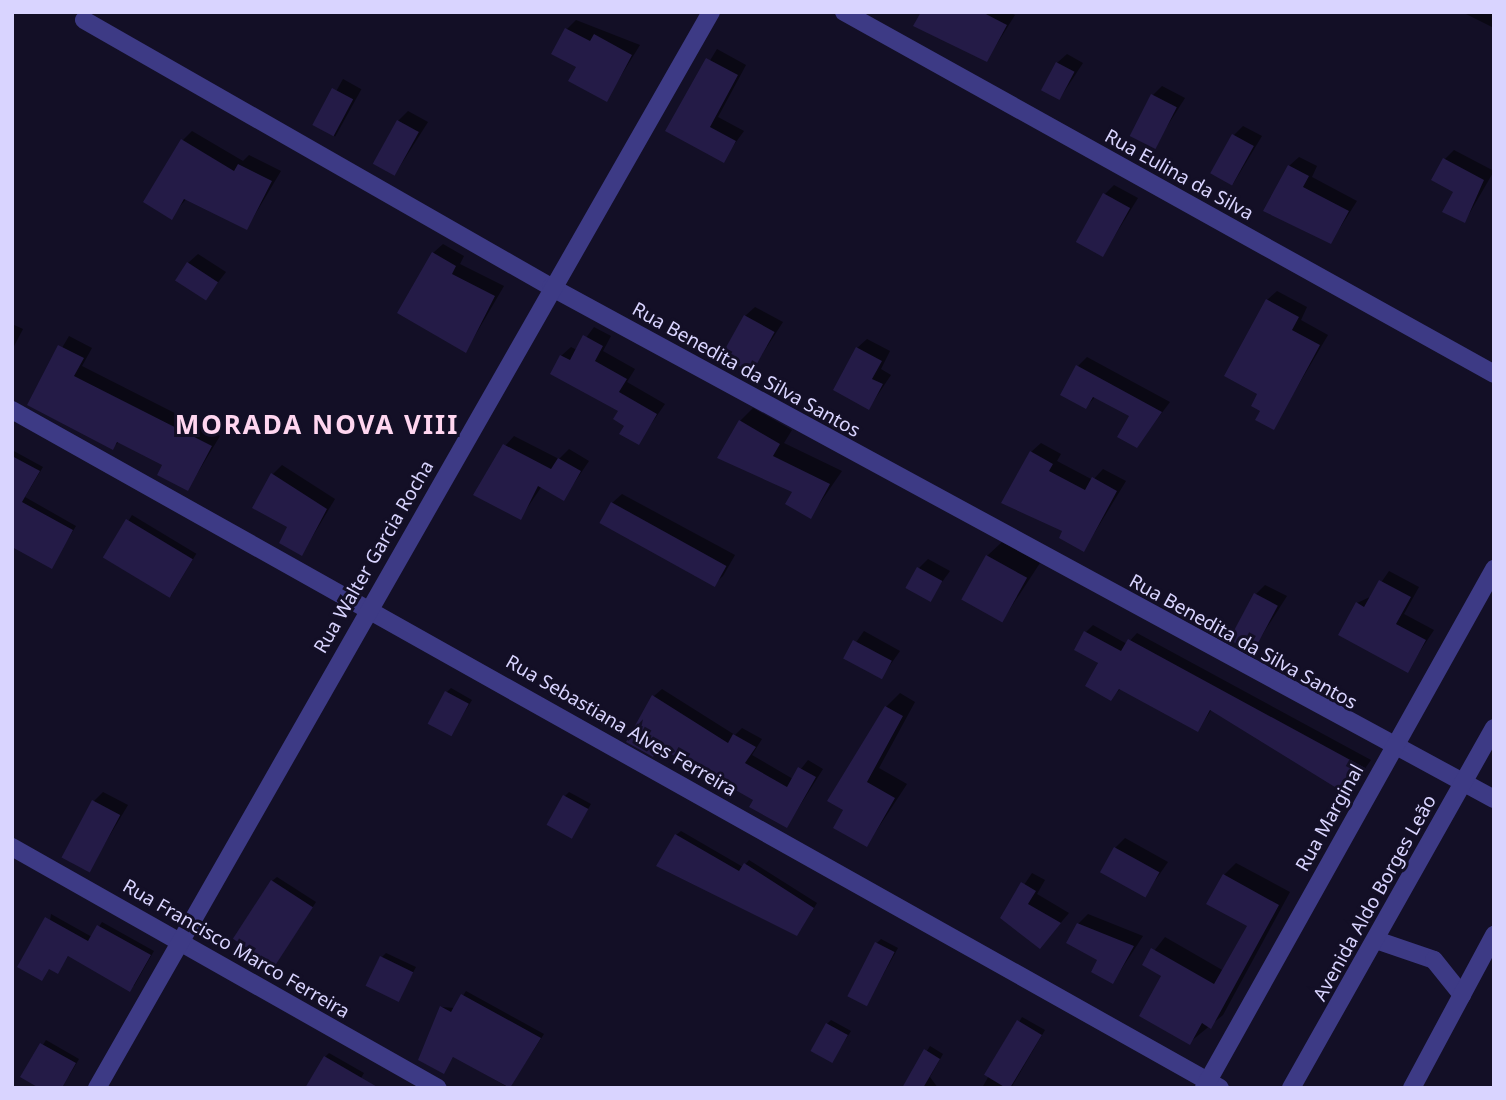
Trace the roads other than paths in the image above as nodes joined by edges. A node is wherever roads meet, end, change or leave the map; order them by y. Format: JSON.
{"nodes":[{"id":1,"x":711,"y":12,"type":"edge"},
{"id":2,"x":844,"y":12,"type":"edge"},
{"id":3,"x":83,"y":20,"type":"dead end"},
{"id":4,"x":551,"y":287,"type":"junction"},
{"id":5,"x":1494,"y":374,"type":"edge"},
{"id":6,"x":12,"y":410,"type":"edge"},
{"id":7,"x":1494,"y":569,"type":"edge"},
{"id":8,"x":369,"y":608,"type":"junction"},
{"id":9,"x":1494,"y":727,"type":"edge"},
{"id":10,"x":1393,"y":748,"type":"junction"},
{"id":11,"x":1463,"y":783,"type":"junction"},
{"id":12,"x":1494,"y":799,"type":"edge"},
{"id":13,"x":12,"y":847,"type":"edge"},
{"id":14,"x":1494,"y":935,"type":"edge"},
{"id":15,"x":180,"y":940,"type":"junction"},
{"id":16,"x":1376,"y":940,"type":"junction"},
{"id":17,"x":1462,"y":995,"type":"junction"},
{"id":18,"x":1210,"y":1086,"type":"edge"},
{"id":19,"x":96,"y":1088,"type":"edge"},
{"id":20,"x":438,"y":1088,"type":"edge"},
{"id":21,"x":1291,"y":1088,"type":"edge"},
{"id":22,"x":1412,"y":1088,"type":"edge"}],
"edges":[{"from":1,"to":4,"type":"street","name":"Rua Walter Garcia Rocha"},
{"from":2,"to":5,"type":"street","name":"Rua Eulina da Silva"},
{"from":3,"to":4,"type":"street","name":"Rua Benedita da Silva Santos"},
{"from":4,"to":8,"type":"street","name":"Rua Walter Garcia Rocha"},
{"from":4,"to":10,"type":"street","name":"Rua Benedita da Silva Santos"},
{"from":6,"to":8,"type":"street","name":"Rua Sebastiana Alves Ferreira"},
{"from":7,"to":10,"type":"street","name":"Rua Marginal"},
{"from":8,"to":15,"type":"street","name":"Rua Walter Garcia Rocha"},
{"from":8,"to":18,"type":"street","name":"Rua Sebastiana Alves Ferreira"},
{"from":9,"to":11,"type":"street","name":"Avenida Aldo Borges Leão"},
{"from":10,"to":11,"type":"street","name":"Rua Benedita da Silva Santos"},
{"from":10,"to":18,"type":"street","name":"Rua Marginal"},
{"from":11,"to":12,"type":"street","name":"Rua Benedita da Silva Santos"},
{"from":11,"to":16,"type":"street","name":"Avenida Aldo Borges Leão"},
{"from":13,"to":15,"type":"street","name":"Rua Francisco Marco Ferreira"},
{"from":14,"to":17,"type":"street"},
{"from":15,"to":19,"type":"street","name":"Rua Walter Garcia Rocha"},
{"from":15,"to":20,"type":"street","name":"Rua Francisco Marco Ferreira"},
{"from":16,"to":17,"type":"street"},
{"from":16,"to":21,"type":"street","name":"Avenida Aldo Borges Leão"},
{"from":17,"to":22,"type":"street"}]}
